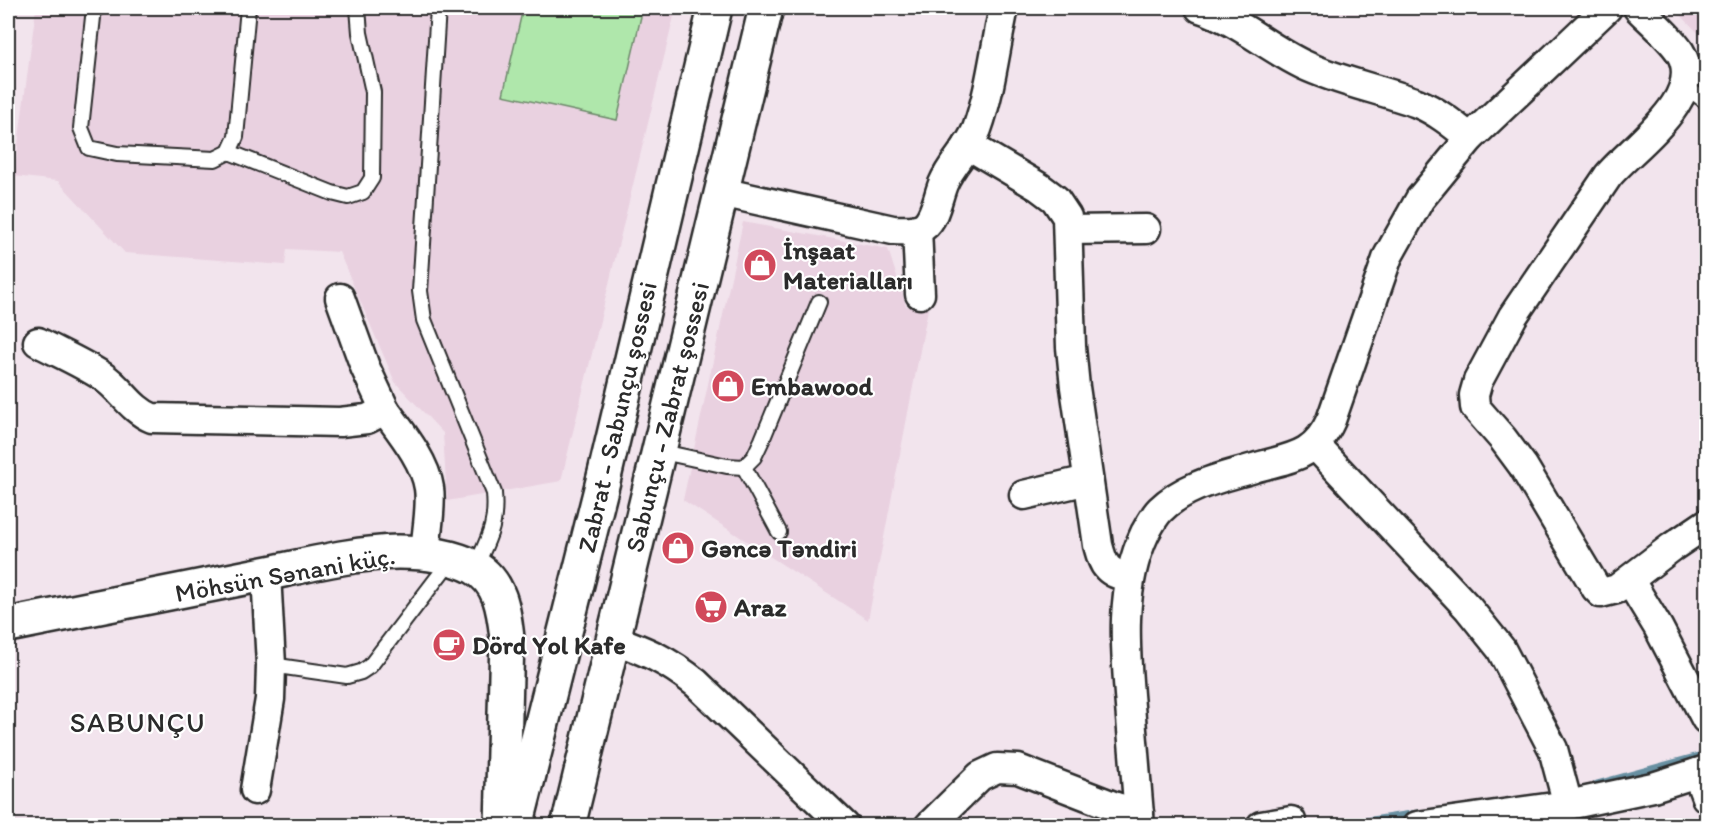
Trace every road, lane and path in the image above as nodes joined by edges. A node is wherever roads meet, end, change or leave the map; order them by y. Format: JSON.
{"nodes":[{"id":1,"x":94,"y":8,"type":"edge"},
{"id":2,"x":248,"y":8,"type":"edge"},
{"id":3,"x":358,"y":8,"type":"edge"},
{"id":4,"x":438,"y":8,"type":"edge"},
{"id":5,"x":715,"y":8,"type":"edge"},
{"id":6,"x":765,"y":8,"type":"edge"},
{"id":7,"x":1004,"y":8,"type":"edge"},
{"id":8,"x":1200,"y":8,"type":"edge"},
{"id":9,"x":1607,"y":8,"type":"edge"},
{"id":10,"x":1638,"y":8,"type":"edge"},
{"id":11,"x":1684,"y":85,"type":"junction"},
{"id":12,"x":1707,"y":102,"type":"edge"},
{"id":13,"x":1470,"y":138,"type":"junction"},
{"id":14,"x":968,"y":145,"type":"junction"},
{"id":15,"x":229,"y":152,"type":"junction"},
{"id":16,"x":721,"y":192,"type":"junction"},
{"id":17,"x":917,"y":229,"type":"junction"},
{"id":18,"x":1146,"y":229,"type":"dead end"},
{"id":19,"x":1068,"y":230,"type":"junction"},
{"id":20,"x":920,"y":294,"type":"dead end"},
{"id":21,"x":340,"y":298,"type":"dead end"},
{"id":22,"x":819,"y":302,"type":"dead end"},
{"id":23,"x":38,"y":342,"type":"dead end"},
{"id":24,"x":386,"y":410,"type":"junction"},
{"id":25,"x":1316,"y":446,"type":"junction"},
{"id":26,"x":658,"y":451,"type":"junction"},
{"id":27,"x":744,"y":467,"type":"junction"},
{"id":28,"x":1088,"y":480,"type":"junction"},
{"id":29,"x":1024,"y":495,"type":"dead end"},
{"id":30,"x":1707,"y":524,"type":"edge"},
{"id":31,"x":779,"y":532,"type":"dead end"},
{"id":32,"x":451,"y":560,"type":"junction"},
{"id":33,"x":266,"y":574,"type":"junction"},
{"id":34,"x":1131,"y":578,"type":"junction"},
{"id":35,"x":1630,"y":581,"type":"junction"},
{"id":36,"x":8,"y":625,"type":"edge"},
{"id":37,"x":613,"y":639,"type":"junction"},
{"id":38,"x":272,"y":665,"type":"junction"},
{"id":39,"x":1707,"y":719,"type":"edge"},
{"id":40,"x":1703,"y":780,"type":"edge"},
{"id":41,"x":255,"y":790,"type":"dead end"},
{"id":42,"x":1568,"y":805,"type":"junction"},
{"id":43,"x":1140,"y":819,"type":"edge"},
{"id":44,"x":1291,"y":821,"type":"dead end"},
{"id":45,"x":502,"y":825,"type":"edge"},
{"id":46,"x":516,"y":825,"type":"edge"},
{"id":47,"x":568,"y":825,"type":"edge"},
{"id":48,"x":845,"y":825,"type":"edge"},
{"id":49,"x":929,"y":825,"type":"edge"},
{"id":50,"x":1261,"y":825,"type":"edge"},
{"id":51,"x":1417,"y":825,"type":"edge"}],
"edges":[{"from":1,"to":15,"type":"lane"},
{"from":2,"to":15,"type":"lane"},
{"from":3,"to":15,"type":"lane"},
{"from":4,"to":32,"type":"lane"},
{"from":5,"to":46,"type":"main road","name":"Zabrat - Sabunçu şossesi"},
{"from":6,"to":16,"type":"main road","name":"Sabunçu - Zabrat şossesi"},
{"from":7,"to":14,"type":"street"},
{"from":8,"to":13,"type":"street"},
{"from":9,"to":13,"type":"street"},
{"from":10,"to":11,"type":"street"},
{"from":11,"to":12,"type":"lane"},
{"from":11,"to":35,"type":"street"},
{"from":13,"to":25,"type":"street"},
{"from":14,"to":17,"type":"street"},
{"from":14,"to":19,"type":"street"},
{"from":16,"to":17,"type":"street"},
{"from":16,"to":26,"type":"main road","name":"Sabunçu - Zabrat şossesi"},
{"from":17,"to":20,"type":"street"},
{"from":18,"to":19,"type":"street"},
{"from":19,"to":28,"type":"street"},
{"from":21,"to":24,"type":"street"},
{"from":22,"to":27,"type":"lane"},
{"from":23,"to":24,"type":"street"},
{"from":24,"to":32,"type":"street"},
{"from":25,"to":34,"type":"street"},
{"from":25,"to":42,"type":"street"},
{"from":26,"to":27,"type":"lane"},
{"from":26,"to":37,"type":"main road","name":"Sabunçu - Zabrat şossesi"},
{"from":27,"to":31,"type":"lane"},
{"from":28,"to":29,"type":"street"},
{"from":28,"to":34,"type":"street"},
{"from":30,"to":35,"type":"street"},
{"from":32,"to":33,"type":"main road","name":"Möhsün Sənani küç."},
{"from":32,"to":38,"type":"lane"},
{"from":32,"to":45,"type":"main road"},
{"from":33,"to":36,"type":"main road","name":"Möhsün Sənani küç."},
{"from":33,"to":38,"type":"street"},
{"from":34,"to":43,"type":"street"},
{"from":35,"to":39,"type":"street"},
{"from":37,"to":47,"type":"main road","name":"Sabunçu - Zabrat şossesi"},
{"from":37,"to":48,"type":"street"},
{"from":38,"to":41,"type":"street"},
{"from":40,"to":42,"type":"street"},
{"from":42,"to":51,"type":"street"},
{"from":43,"to":49,"type":"street"},
{"from":44,"to":50,"type":"street"}]}
